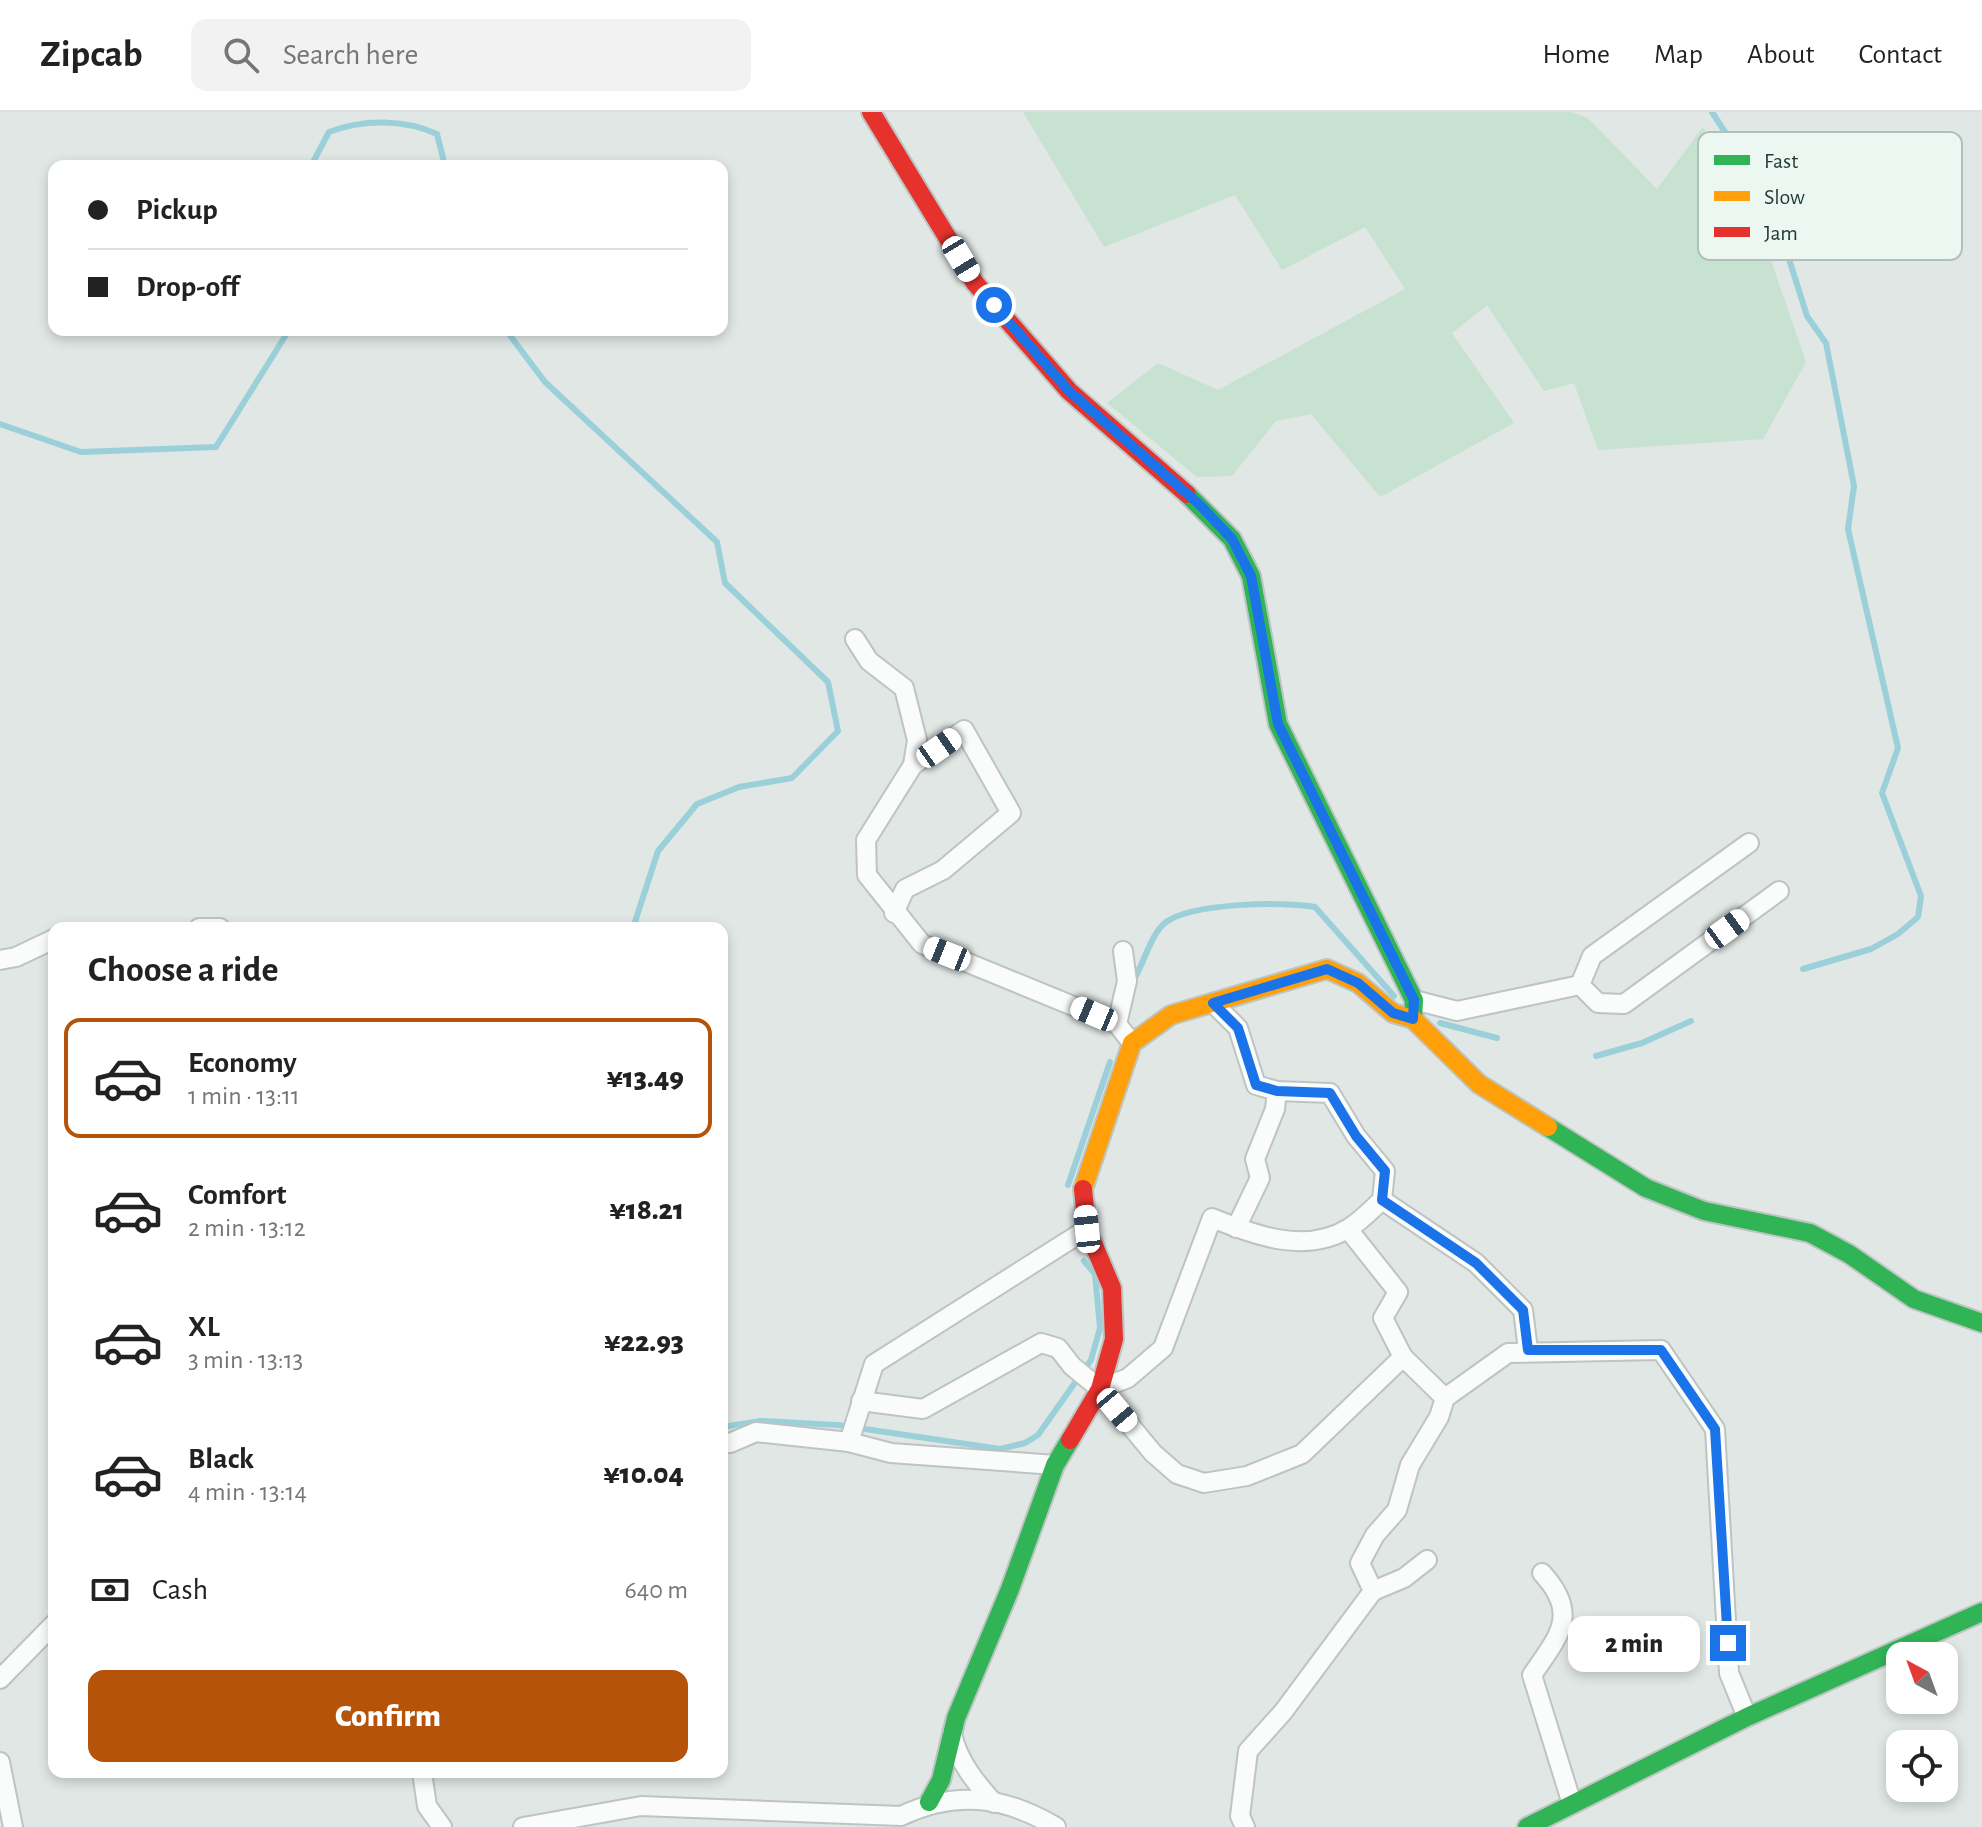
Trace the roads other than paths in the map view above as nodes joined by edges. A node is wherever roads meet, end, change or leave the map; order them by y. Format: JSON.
{"nodes":[{"id":1,"x":871,"y":112,"type":"edge"},
{"id":2,"x":855,"y":639,"type":"dead end"},
{"id":3,"x":913,"y":765,"type":"junction"},
{"id":4,"x":1749,"y":843,"type":"dead end"},
{"id":5,"x":1779,"y":891,"type":"dead end"},
{"id":6,"x":894,"y":913,"type":"junction"},
{"id":7,"x":48,"y":942,"type":"edge"},
{"id":8,"x":1123,"y":951,"type":"dead end"},
{"id":9,"x":0,"y":960,"type":"edge"},
{"id":10,"x":1580,"y":985,"type":"junction"},
{"id":11,"x":1414,"y":1000,"type":"junction"},
{"id":12,"x":1213,"y":1003,"type":"junction"},
{"id":13,"x":1413,"y":1019,"type":"junction"},
{"id":14,"x":1117,"y":1024,"type":"junction"},
{"id":15,"x":1132,"y":1043,"type":"junction"},
{"id":16,"x":1277,"y":1091,"type":"junction"},
{"id":17,"x":1382,"y":1200,"type":"junction"},
{"id":18,"x":1236,"y":1228,"type":"junction"},
{"id":19,"x":1087,"y":1229,"type":"junction"},
{"id":20,"x":1348,"y":1229,"type":"junction"},
{"id":21,"x":1982,"y":1323,"type":"edge"},
{"id":22,"x":1528,"y":1350,"type":"junction"},
{"id":23,"x":1403,"y":1357,"type":"junction"},
{"id":24,"x":1095,"y":1385,"type":"junction"},
{"id":25,"x":1445,"y":1398,"type":"junction"},
{"id":26,"x":859,"y":1408,"type":"junction"},
{"id":27,"x":850,"y":1439,"type":"junction"},
{"id":28,"x":728,"y":1443,"type":"edge"},
{"id":29,"x":1055,"y":1465,"type":"junction"},
{"id":30,"x":1427,"y":1560,"type":"dead end"},
{"id":31,"x":1542,"y":1573,"type":"dead end"},
{"id":32,"x":1373,"y":1591,"type":"junction"},
{"id":33,"x":1982,"y":1612,"type":"edge"},
{"id":34,"x":48,"y":1630,"type":"edge"},
{"id":35,"x":0,"y":1679,"type":"edge"},
{"id":36,"x":1747,"y":1717,"type":"junction"},
{"id":37,"x":951,"y":1731,"type":"junction"},
{"id":38,"x":0,"y":1762,"type":"edge"},
{"id":39,"x":423,"y":1778,"type":"edge"},
{"id":40,"x":929,"y":1802,"type":"junction"},
{"id":41,"x":994,"y":1803,"type":"junction"},
{"id":42,"x":1572,"y":1804,"type":"junction"},
{"id":43,"x":13,"y":1827,"type":"edge"},
{"id":44,"x":442,"y":1827,"type":"edge"},
{"id":45,"x":523,"y":1827,"type":"edge"},
{"id":46,"x":1056,"y":1827,"type":"edge"},
{"id":47,"x":1245,"y":1827,"type":"edge"},
{"id":48,"x":1527,"y":1827,"type":"edge"}],
"edges":[{"from":1,"to":11,"type":"street"},
{"from":2,"to":3,"type":"street"},
{"from":3,"to":6,"type":"street"},
{"from":3,"to":6,"type":"street"},
{"from":4,"to":10,"type":"street"},
{"from":5,"to":10,"type":"street"},
{"from":6,"to":14,"type":"street"},
{"from":7,"to":9,"type":"street"},
{"from":8,"to":14,"type":"street"},
{"from":10,"to":11,"type":"street"},
{"from":11,"to":13,"type":"street"},
{"from":12,"to":13,"type":"street"},
{"from":12,"to":15,"type":"street"},
{"from":12,"to":16,"type":"street"},
{"from":13,"to":21,"type":"street"},
{"from":14,"to":15,"type":"street"},
{"from":15,"to":19,"type":"street"},
{"from":16,"to":17,"type":"street"},
{"from":16,"to":18,"type":"street"},
{"from":17,"to":20,"type":"street"},
{"from":17,"to":22,"type":"street"},
{"from":18,"to":20,"type":"street"},
{"from":18,"to":24,"type":"street"},
{"from":19,"to":24,"type":"street"},
{"from":19,"to":26,"type":"street"},
{"from":20,"to":23,"type":"street"},
{"from":22,"to":25,"type":"street"},
{"from":22,"to":36,"type":"street"},
{"from":23,"to":24,"type":"street"},
{"from":23,"to":25,"type":"street"},
{"from":24,"to":26,"type":"street"},
{"from":24,"to":29,"type":"street"},
{"from":25,"to":32,"type":"street"},
{"from":26,"to":27,"type":"street"},
{"from":27,"to":28,"type":"street"},
{"from":27,"to":29,"type":"street"},
{"from":29,"to":37,"type":"street"},
{"from":30,"to":32,"type":"street"},
{"from":31,"to":42,"type":"street"},
{"from":32,"to":47,"type":"street"},
{"from":33,"to":36,"type":"street"},
{"from":34,"to":35,"type":"street"},
{"from":36,"to":42,"type":"street"},
{"from":37,"to":40,"type":"street"},
{"from":37,"to":41,"type":"street"},
{"from":38,"to":43,"type":"street"},
{"from":39,"to":44,"type":"street"},
{"from":40,"to":41,"type":"street"},
{"from":40,"to":45,"type":"street"},
{"from":41,"to":46,"type":"street"},
{"from":42,"to":48,"type":"street"}]}
